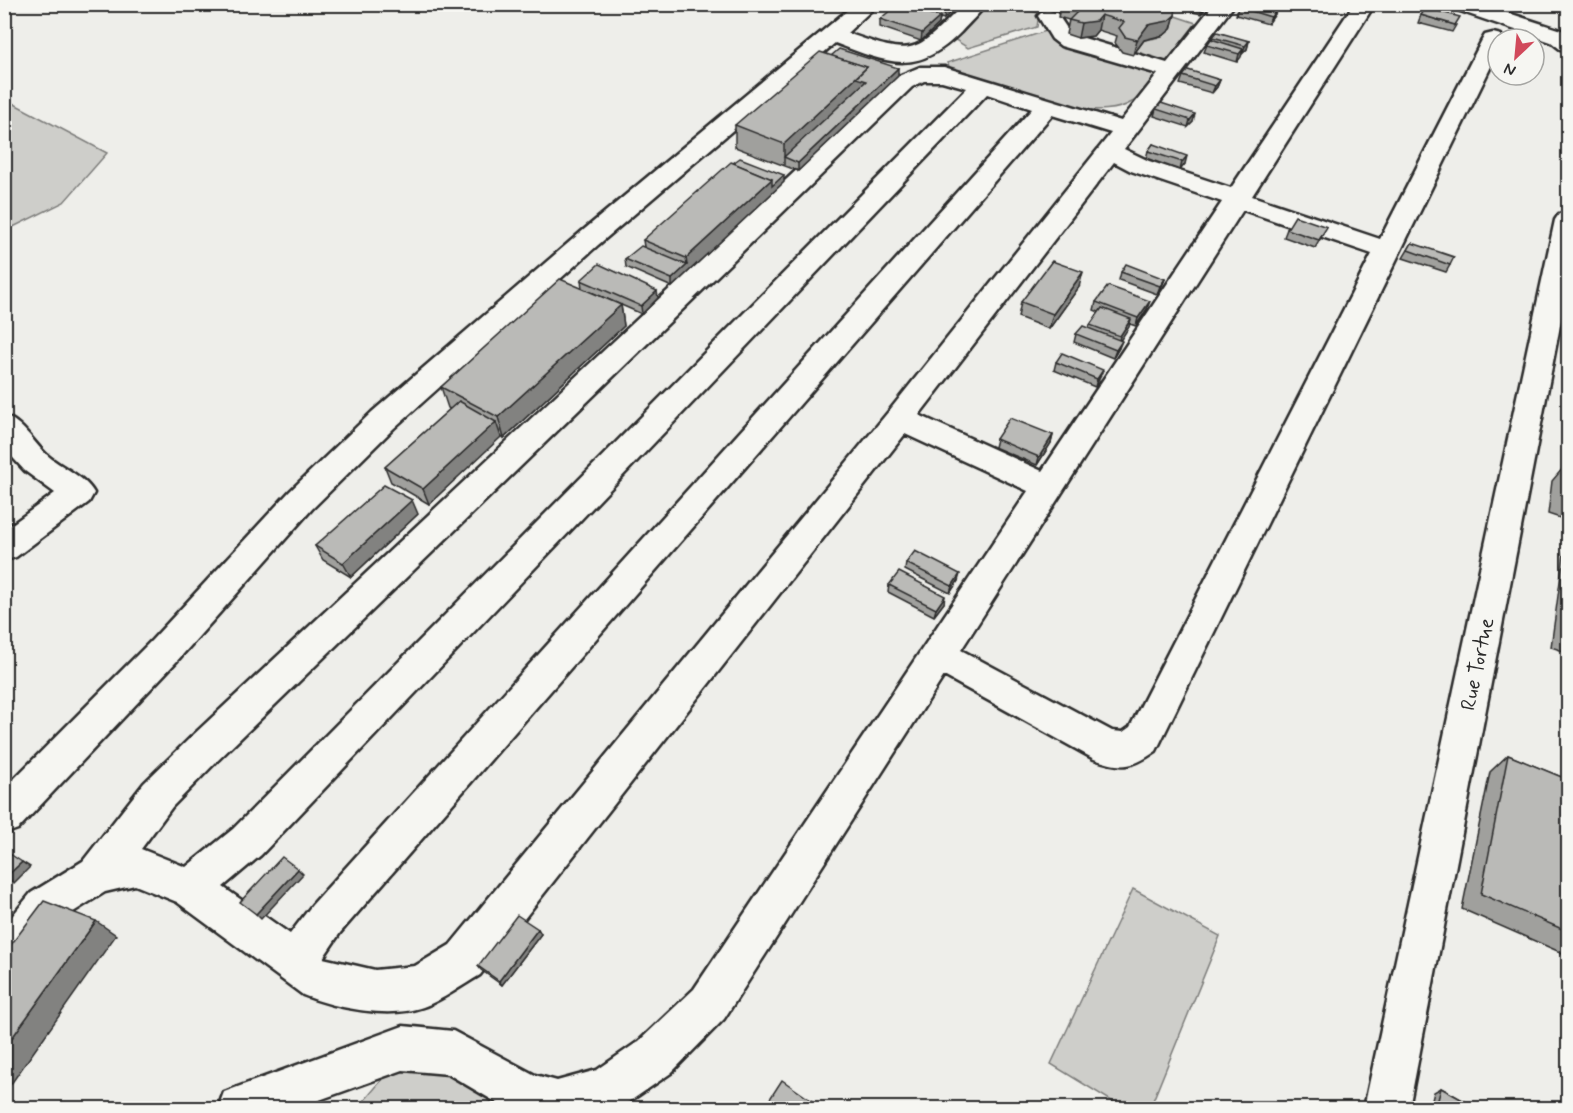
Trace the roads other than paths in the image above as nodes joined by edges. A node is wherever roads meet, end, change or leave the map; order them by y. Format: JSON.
{"nodes":[{"id":1,"x":868,"y":4,"type":"edge"},
{"id":2,"x":976,"y":4,"type":"edge"},
{"id":3,"x":1225,"y":4,"type":"edge"},
{"id":4,"x":1365,"y":4,"type":"edge"},
{"id":5,"x":1458,"y":4,"type":"edge"},
{"id":6,"x":1049,"y":16,"type":"dead end"},
{"id":7,"x":832,"y":35,"type":"junction"},
{"id":8,"x":1564,"y":40,"type":"edge"},
{"id":9,"x":1486,"y":45,"type":"edge"},
{"id":10,"x":1172,"y":71,"type":"junction"},
{"id":11,"x":982,"y":86,"type":"junction"},
{"id":12,"x":1047,"y":106,"type":"junction"},
{"id":13,"x":1118,"y":140,"type":"junction"},
{"id":14,"x":1239,"y":199,"type":"junction"},
{"id":15,"x":1569,"y":220,"type":"edge"},
{"id":16,"x":1387,"y":250,"type":"junction"},
{"id":17,"x":900,"y":419,"type":"junction"},
{"id":18,"x":4,"y":427,"type":"edge"},
{"id":19,"x":1050,"y":488,"type":"junction"},
{"id":20,"x":4,"y":548,"type":"edge"},
{"id":21,"x":939,"y":656,"type":"junction"},
{"id":22,"x":4,"y":816,"type":"edge"},
{"id":23,"x":98,"y":875,"type":"junction"},
{"id":24,"x":191,"y":888,"type":"junction"},
{"id":25,"x":4,"y":960,"type":"edge"},
{"id":26,"x":294,"y":963,"type":"junction"},
{"id":27,"x":240,"y":1108,"type":"edge"},
{"id":28,"x":1386,"y":1108,"type":"edge"}],
"edges":[{"from":1,"to":7,"type":"street"},
{"from":2,"to":7,"type":"street"},
{"from":3,"to":10,"type":"street"},
{"from":4,"to":14,"type":"street"},
{"from":5,"to":8,"type":"street"},
{"from":6,"to":10,"type":"street"},
{"from":7,"to":22,"type":"street"},
{"from":9,"to":16,"type":"street"},
{"from":10,"to":13,"type":"street"},
{"from":11,"to":12,"type":"street"},
{"from":11,"to":23,"type":"street"},
{"from":11,"to":24,"type":"street"},
{"from":12,"to":13,"type":"street"},
{"from":12,"to":26,"type":"street"},
{"from":13,"to":14,"type":"street"},
{"from":13,"to":17,"type":"street"},
{"from":14,"to":16,"type":"street"},
{"from":14,"to":19,"type":"street"},
{"from":15,"to":28,"type":"street","name":"Rue Tortue"},
{"from":16,"to":21,"type":"street"},
{"from":17,"to":19,"type":"street"},
{"from":17,"to":26,"type":"street"},
{"from":18,"to":20,"type":"street"},
{"from":19,"to":21,"type":"street"},
{"from":21,"to":27,"type":"street"},
{"from":23,"to":24,"type":"street"},
{"from":23,"to":25,"type":"street"},
{"from":24,"to":26,"type":"street"}]}
